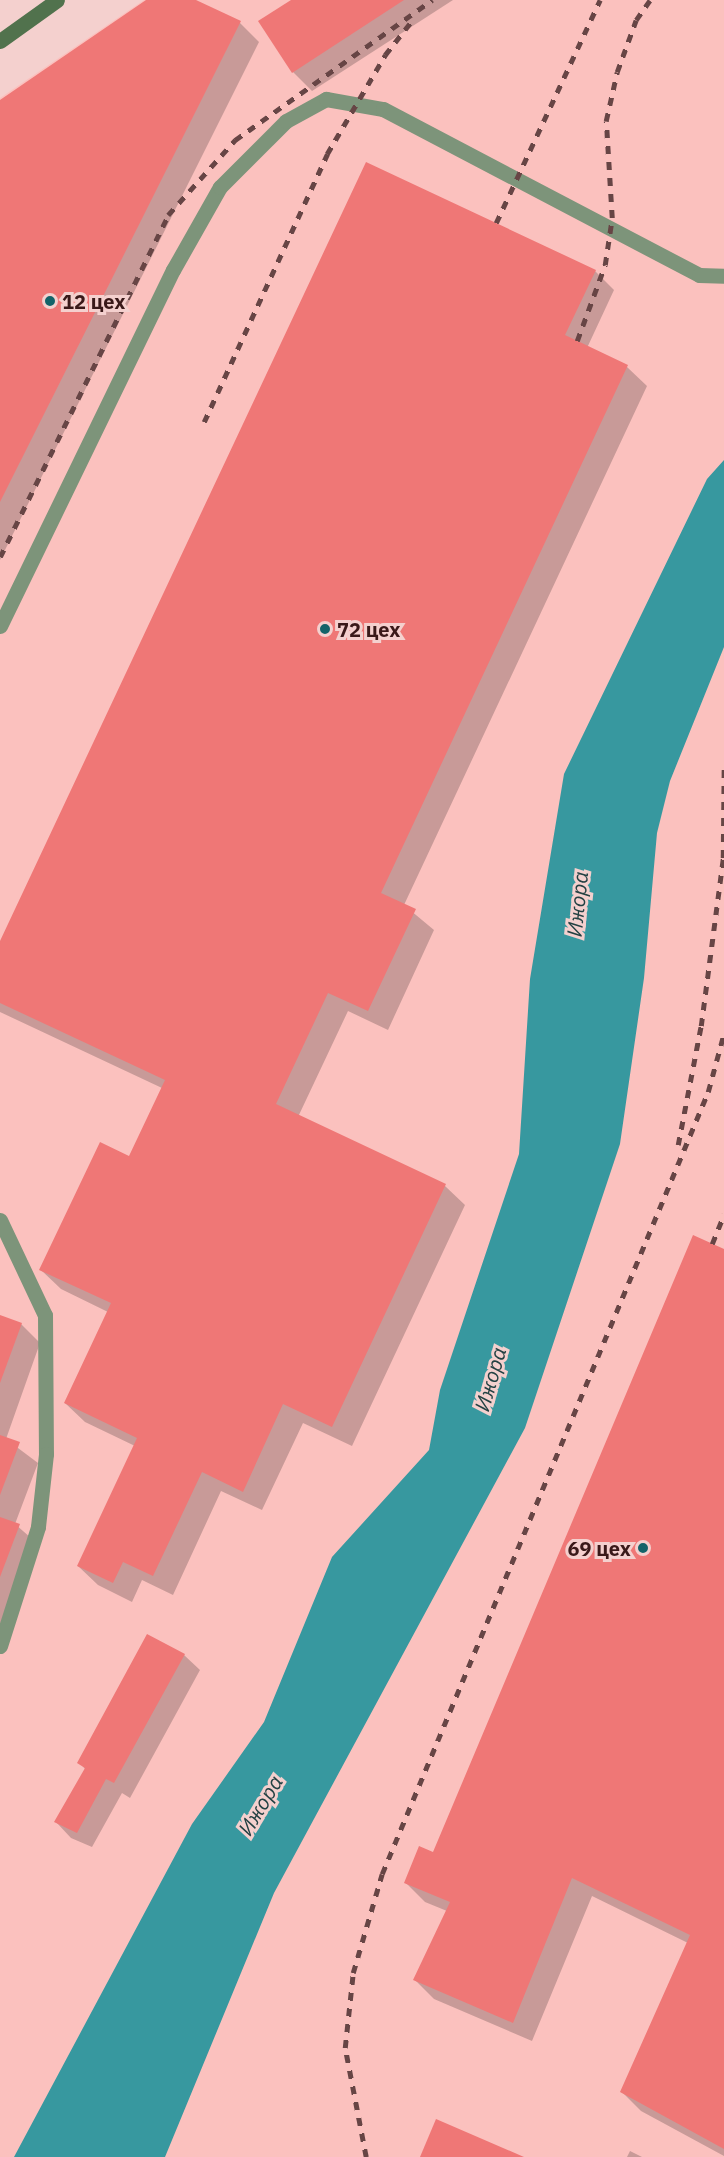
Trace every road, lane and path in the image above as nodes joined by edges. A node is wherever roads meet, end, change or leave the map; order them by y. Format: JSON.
{"nodes":[{"id":1,"x":57,"y":0,"type":"edge"},
{"id":2,"x":0,"y":41,"type":"edge"},
{"id":3,"x":724,"y":276,"type":"edge"},
{"id":4,"x":0,"y":626,"type":"edge"},
{"id":5,"x":0,"y":1220,"type":"edge"},
{"id":6,"x":0,"y":1646,"type":"edge"}],
"edges":[{"from":1,"to":2,"type":"main road"},
{"from":3,"to":4,"type":"lane"},
{"from":5,"to":6,"type":"lane"}]}
